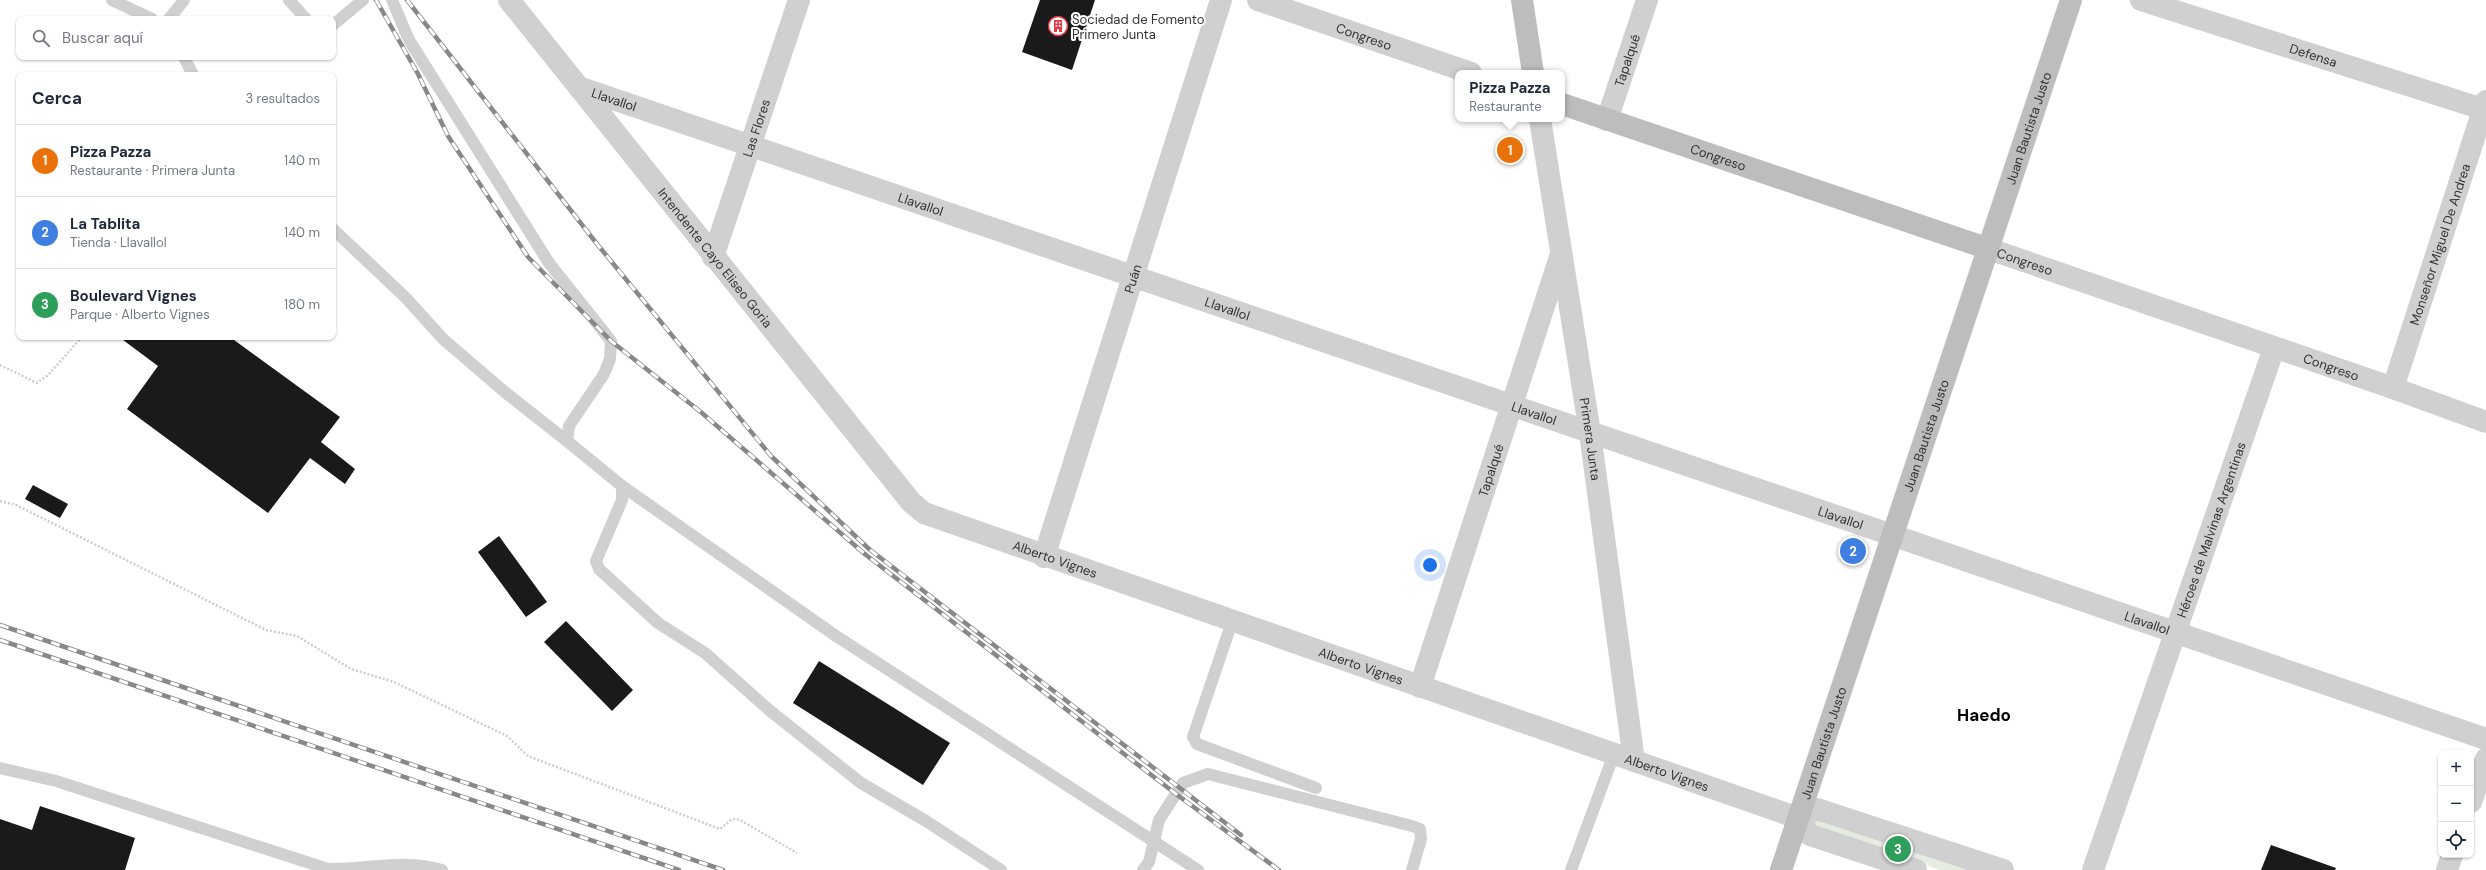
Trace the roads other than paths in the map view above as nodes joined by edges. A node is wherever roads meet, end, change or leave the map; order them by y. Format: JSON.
{"nodes":[{"id":1,"x":112,"y":0,"type":"edge"},
{"id":2,"x":184,"y":0,"type":"edge"},
{"id":3,"x":289,"y":0,"type":"edge"},
{"id":4,"x":362,"y":0,"type":"edge"},
{"id":5,"x":392,"y":0,"type":"edge"},
{"id":6,"x":509,"y":0,"type":"edge"},
{"id":7,"x":799,"y":0,"type":"edge"},
{"id":8,"x":1221,"y":0,"type":"edge"},
{"id":9,"x":1258,"y":0,"type":"edge"},
{"id":10,"x":1522,"y":0,"type":"edge"},
{"id":11,"x":1647,"y":0,"type":"edge"},
{"id":12,"x":2071,"y":0,"type":"edge"},
{"id":13,"x":2141,"y":0,"type":"edge"},
{"id":14,"x":146,"y":16,"type":"edge"},
{"id":15,"x":171,"y":16,"type":"edge"},
{"id":16,"x":303,"y":16,"type":"edge"},
{"id":17,"x":336,"y":22,"type":"edge"},
{"id":18,"x":186,"y":60,"type":"edge"},
{"id":19,"x":1462,"y":70,"type":"edge"},
{"id":20,"x":1533,"y":70,"type":"edge"},
{"id":21,"x":192,"y":72,"type":"edge"},
{"id":22,"x":581,"y":88,"type":"junction"},
{"id":23,"x":1565,"y":105,"type":"edge"},
{"id":24,"x":2485,"y":107,"type":"edge"},
{"id":25,"x":1608,"y":120,"type":"junction"},
{"id":26,"x":1540,"y":122,"type":"edge"},
{"id":27,"x":750,"y":146,"type":"junction"},
{"id":28,"x":336,"y":232,"type":"edge"},
{"id":29,"x":1989,"y":249,"type":"junction"},
{"id":30,"x":1561,"y":254,"type":"junction"},
{"id":31,"x":713,"y":257,"type":"junction"},
{"id":32,"x":1134,"y":276,"type":"junction"},
{"id":33,"x":2274,"y":348,"type":"junction"},
{"id":34,"x":2393,"y":388,"type":"junction"},
{"id":35,"x":1511,"y":406,"type":"junction"},
{"id":36,"x":2486,"y":422,"type":"edge"},
{"id":37,"x":1590,"y":433,"type":"junction"},
{"id":38,"x":567,"y":441,"type":"junction"},
{"id":39,"x":622,"y":486,"type":"junction"},
{"id":40,"x":924,"y":513,"type":"joint"},
{"id":41,"x":1892,"y":535,"type":"junction"},
{"id":42,"x":1044,"y":556,"type":"junction"},
{"id":43,"x":1232,"y":622,"type":"junction"},
{"id":44,"x":2177,"y":633,"type":"junction"},
{"id":45,"x":1420,"y":687,"type":"junction"},
{"id":46,"x":2486,"y":740,"type":"edge"},
{"id":47,"x":1624,"y":758,"type":"junction"},
{"id":48,"x":2486,"y":759,"type":"edge"},
{"id":49,"x":0,"y":768,"type":"edge"},
{"id":50,"x":1316,"y":788,"type":"dead end"},
{"id":51,"x":2474,"y":793,"type":"edge"},
{"id":52,"x":1798,"y":818,"type":"junction"},
{"id":53,"x":1154,"y":844,"type":"junction"},
{"id":54,"x":2451,"y":858,"type":"edge"},
{"id":55,"x":442,"y":870,"type":"edge"},
{"id":56,"x":1001,"y":870,"type":"edge"},
{"id":57,"x":1143,"y":870,"type":"edge"},
{"id":58,"x":1198,"y":870,"type":"edge"},
{"id":59,"x":1412,"y":870,"type":"edge"},
{"id":60,"x":1572,"y":870,"type":"edge"},
{"id":61,"x":1781,"y":870,"type":"edge"},
{"id":62,"x":1916,"y":870,"type":"edge"},
{"id":63,"x":2002,"y":870,"type":"edge"},
{"id":64,"x":2093,"y":870,"type":"edge"},
{"id":65,"x":2447,"y":870,"type":"edge"}],
"edges":[{"from":1,"to":14,"type":"lane"},
{"from":2,"to":15,"type":"lane"},
{"from":3,"to":16,"type":"lane"},
{"from":4,"to":17,"type":"lane"},
{"from":5,"to":38,"type":"lane"},
{"from":6,"to":22,"type":"street","name":"Intendente Cayo Eliseo Goria"},
{"from":7,"to":27,"type":"street","name":"Las Flores"},
{"from":8,"to":32,"type":"street","name":"Puán"},
{"from":9,"to":19,"type":"street","name":"Congreso"},
{"from":10,"to":20,"type":"street"},
{"from":11,"to":25,"type":"street","name":"Tapalqué"},
{"from":12,"to":29,"type":"street","name":"Juan Bautista Justo"},
{"from":13,"to":24,"type":"street","name":"Defensa"},
{"from":18,"to":21,"type":"lane"},
{"from":22,"to":27,"type":"street","name":"Llavallol"},
{"from":22,"to":31,"type":"street","name":"Intendente Cayo Eliseo Goria"},
{"from":23,"to":25,"type":"street","name":"Congreso"},
{"from":24,"to":34,"type":"street","name":"Monseñor Miguel De Andrea"},
{"from":25,"to":29,"type":"street","name":"Congreso"},
{"from":26,"to":30,"type":"street","name":"Primera Junta"},
{"from":27,"to":31,"type":"street","name":"Las Flores"},
{"from":27,"to":32,"type":"street","name":"Llavallol"},
{"from":28,"to":38,"type":"lane"},
{"from":29,"to":33,"type":"street","name":"Congreso"},
{"from":29,"to":41,"type":"street","name":"Juan Bautista Justo"},
{"from":30,"to":35,"type":"street","name":"Tapalqué"},
{"from":30,"to":37,"type":"street","name":"Primera Junta"},
{"from":31,"to":40,"type":"street","name":"Intendente Cayo Eliseo Goria"},
{"from":32,"to":35,"type":"street","name":"Llavallol"},
{"from":32,"to":42,"type":"street","name":"Puán"},
{"from":33,"to":34,"type":"street","name":"Congreso"},
{"from":33,"to":44,"type":"street","name":"Héroes de Malvinas Argentinas"},
{"from":34,"to":36,"type":"street","name":"Congreso"},
{"from":35,"to":37,"type":"street","name":"Llavallol"},
{"from":35,"to":45,"type":"street","name":"Tapalqué"},
{"from":37,"to":41,"type":"street","name":"Llavallol"},
{"from":37,"to":47,"type":"street","name":"Primera Junta"},
{"from":38,"to":39,"type":"lane"},
{"from":39,"to":53,"type":"lane"},
{"from":39,"to":56,"type":"lane"},
{"from":40,"to":42,"type":"street","name":"Alberto Vignes"},
{"from":41,"to":44,"type":"street","name":"Llavallol"},
{"from":41,"to":52,"type":"street","name":"Juan Bautista Justo"},
{"from":42,"to":43,"type":"street","name":"Alberto Vignes"},
{"from":43,"to":45,"type":"street","name":"Alberto Vignes"},
{"from":43,"to":50,"type":"lane"},
{"from":44,"to":46,"type":"street","name":"Llavallol"},
{"from":44,"to":64,"type":"street","name":"Héroes de Malvinas Argentinas"},
{"from":45,"to":47,"type":"street","name":"Alberto Vignes"},
{"from":47,"to":52,"type":"street","name":"Alberto Vignes"},
{"from":47,"to":60,"type":"lane"},
{"from":48,"to":51,"type":"street"},
{"from":49,"to":55,"type":"lane"},
{"from":52,"to":61,"type":"street","name":"Juan Bautista Justo"},
{"from":52,"to":62,"type":"street"},
{"from":52,"to":63,"type":"street"},
{"from":53,"to":57,"type":"lane"},
{"from":53,"to":58,"type":"lane"},
{"from":53,"to":59,"type":"lane"},
{"from":54,"to":65,"type":"street"}]}
